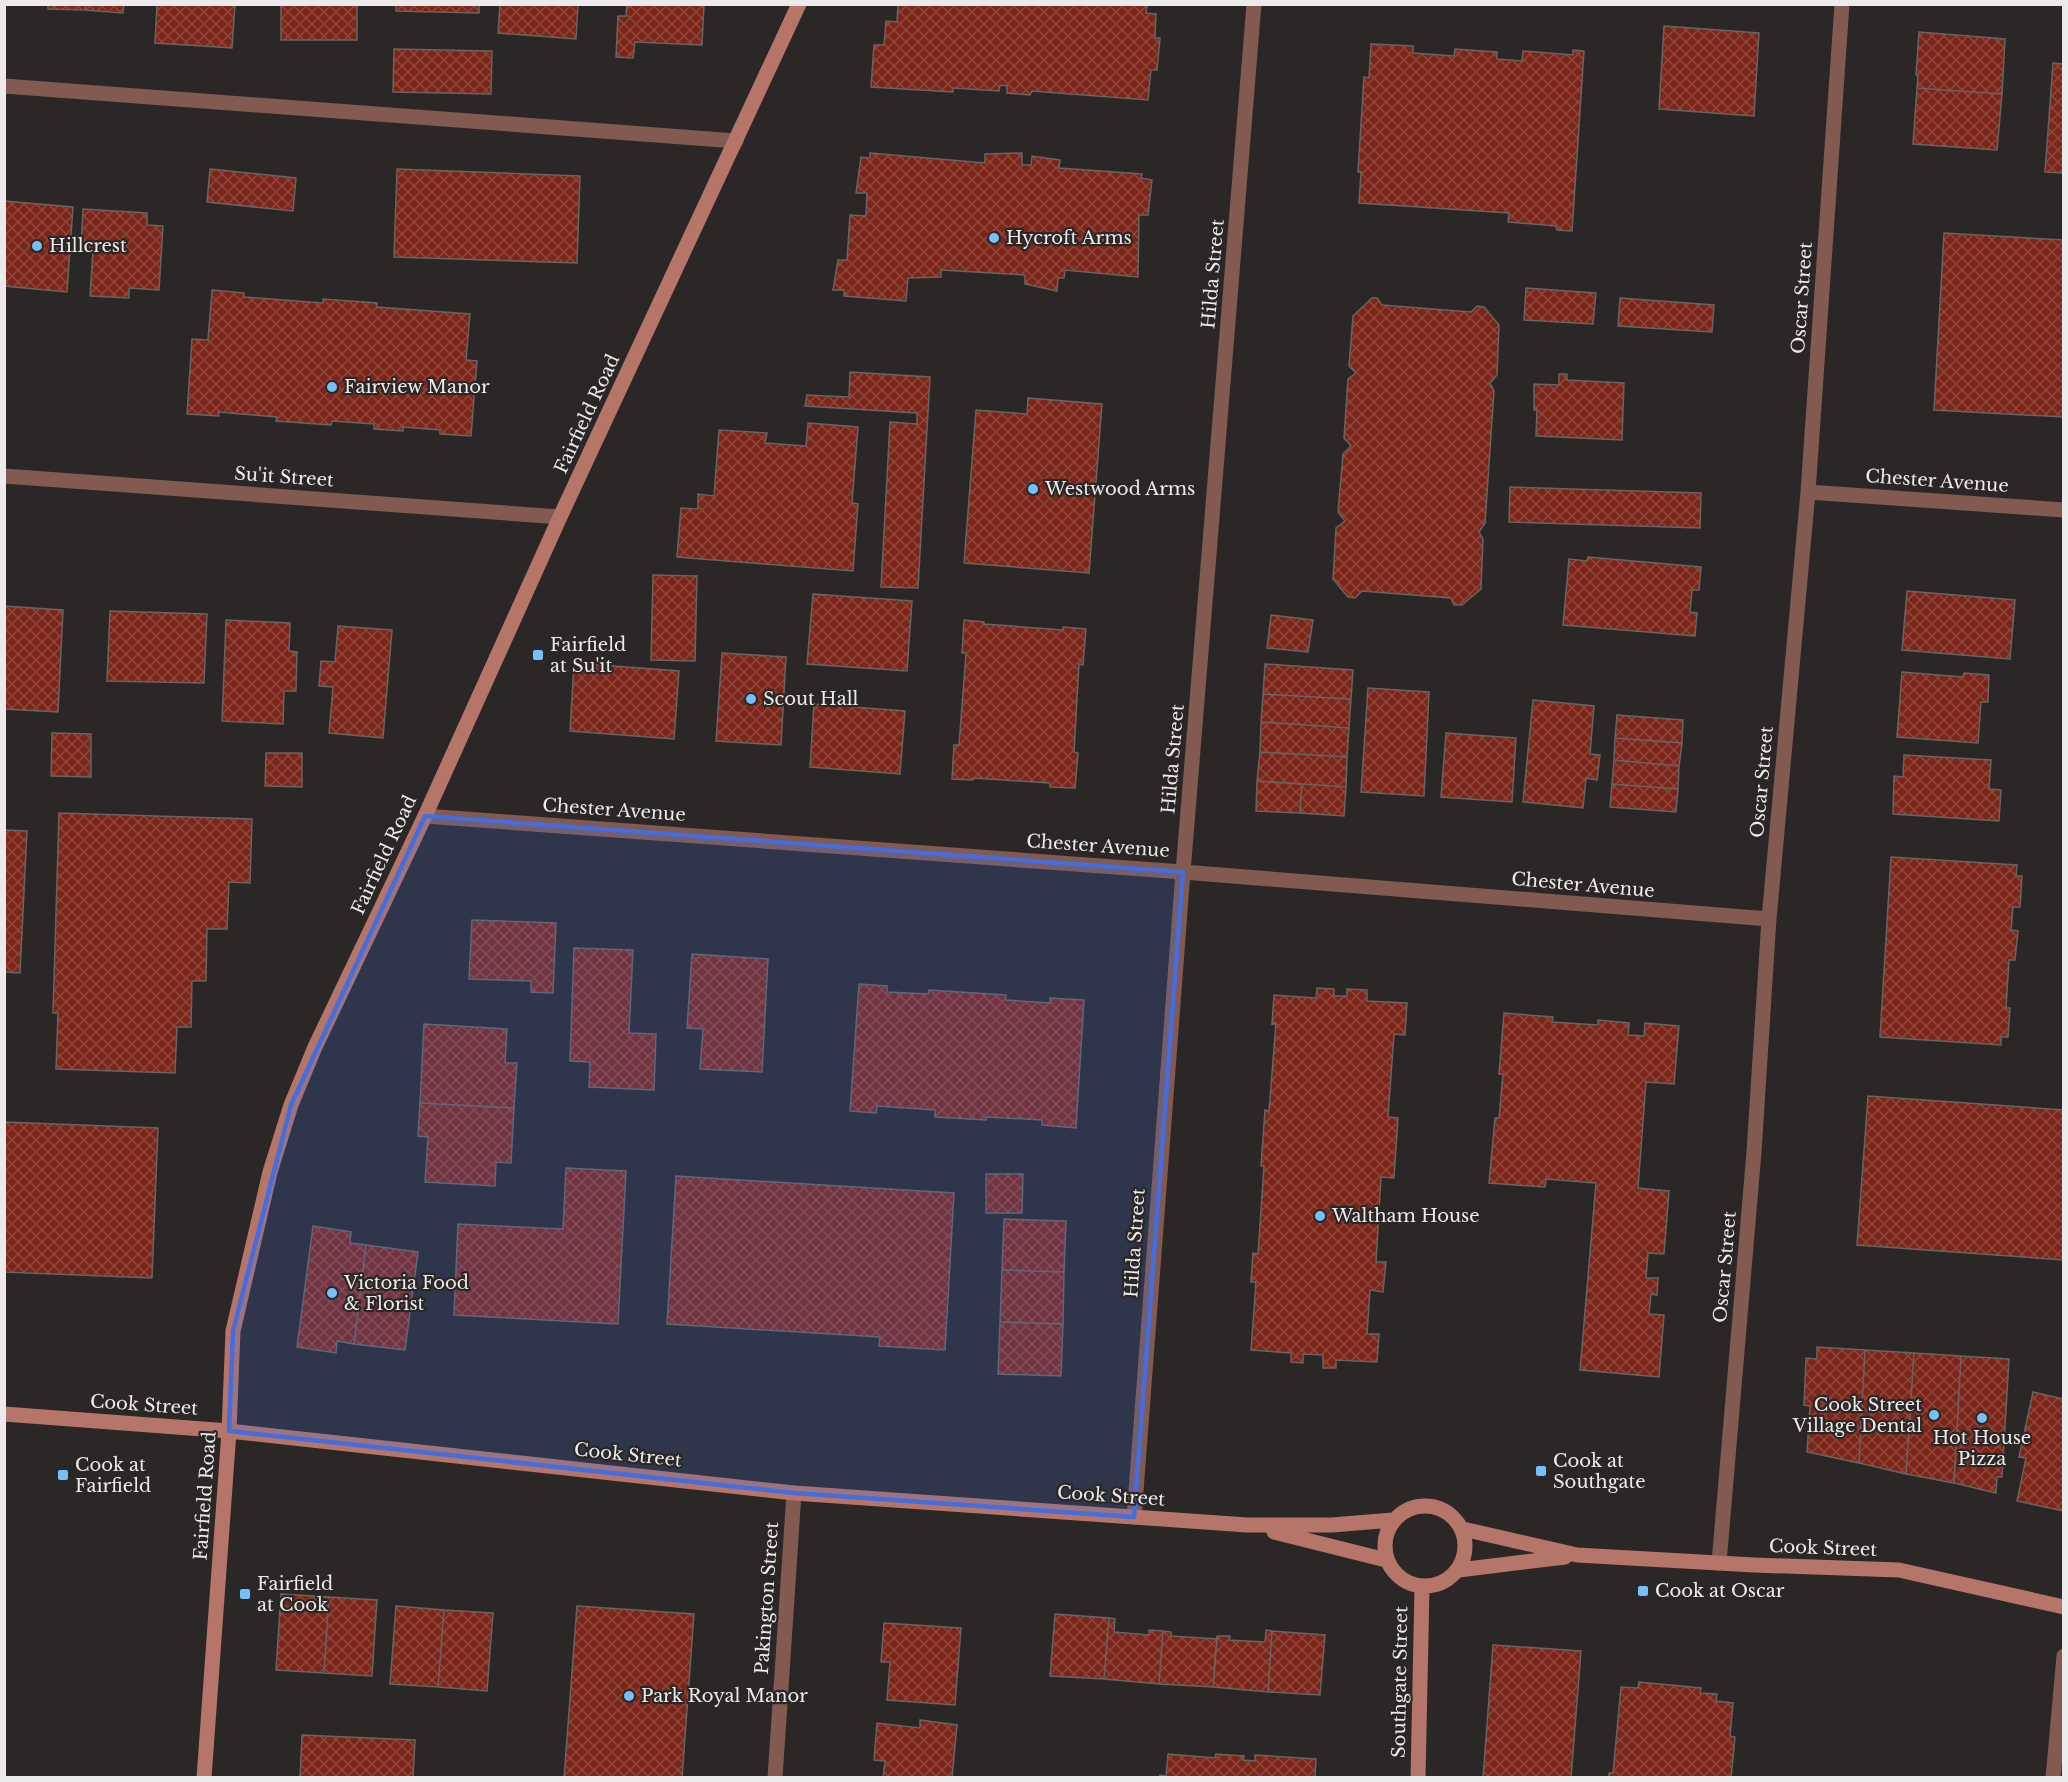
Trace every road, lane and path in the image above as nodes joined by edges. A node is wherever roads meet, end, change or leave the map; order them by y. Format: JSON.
{"nodes":[{"id":1,"x":799,"y":4,"type":"edge"},
{"id":2,"x":1254,"y":4,"type":"edge"},
{"id":3,"x":1842,"y":4,"type":"edge"},
{"id":4,"x":4,"y":86,"type":"edge"},
{"id":5,"x":736,"y":141,"type":"junction"},
{"id":6,"x":4,"y":476,"type":"edge"},
{"id":7,"x":1808,"y":492,"type":"junction"},
{"id":8,"x":2064,"y":510,"type":"edge"},
{"id":9,"x":560,"y":517,"type":"junction"},
{"id":10,"x":425,"y":816,"type":"junction"},
{"id":11,"x":1183,"y":872,"type":"junction"},
{"id":12,"x":1769,"y":919,"type":"junction"},
{"id":13,"x":4,"y":1414,"type":"edge"},
{"id":14,"x":230,"y":1431,"type":"junction"},
{"id":15,"x":794,"y":1493,"type":"junction"},
{"id":16,"x":1134,"y":1516,"type":"junction"},
{"id":17,"x":1393,"y":1520,"type":"junction"},
{"id":18,"x":1247,"y":1526,"type":"junction"},
{"id":19,"x":1463,"y":1529,"type":"junction"},
{"id":20,"x":1577,"y":1555,"type":"junction"},
{"id":21,"x":1386,"y":1560,"type":"junction"},
{"id":22,"x":1719,"y":1563,"type":"junction"},
{"id":23,"x":1459,"y":1570,"type":"junction"},
{"id":24,"x":1422,"y":1587,"type":"junction"},
{"id":25,"x":2064,"y":1606,"type":"edge"},
{"id":26,"x":2064,"y":1656,"type":"edge"},
{"id":27,"x":204,"y":1778,"type":"edge"},
{"id":28,"x":775,"y":1778,"type":"edge"},
{"id":29,"x":1418,"y":1778,"type":"edge"},
{"id":30,"x":2053,"y":1778,"type":"edge"}],
"edges":[{"from":1,"to":5,"type":"main road","name":"Fairfield Road"},
{"from":2,"to":11,"type":"street","name":"Hilda Street"},
{"from":3,"to":7,"type":"street","name":"Oscar Street"},
{"from":4,"to":5,"type":"street"},
{"from":5,"to":9,"type":"main road","name":"Fairfield Road"},
{"from":6,"to":9,"type":"street","name":"Su'it Street"},
{"from":7,"to":8,"type":"street","name":"Chester Avenue"},
{"from":7,"to":12,"type":"street","name":"Oscar Street"},
{"from":9,"to":10,"type":"main road","name":"Fairfield Road"},
{"from":10,"to":11,"type":"street","name":"Chester Avenue"},
{"from":10,"to":14,"type":"main road","name":"Fairfield Road"},
{"from":11,"to":12,"type":"street","name":"Chester Avenue"},
{"from":11,"to":16,"type":"street","name":"Hilda Street"},
{"from":12,"to":22,"type":"street","name":"Oscar Street"},
{"from":13,"to":14,"type":"main road","name":"Cook Street"},
{"from":14,"to":15,"type":"main road","name":"Cook Street"},
{"from":14,"to":27,"type":"main road","name":"Fairfield Road"},
{"from":15,"to":16,"type":"main road","name":"Cook Street"},
{"from":15,"to":28,"type":"street","name":"Pakington Street"},
{"from":16,"to":18,"type":"main road","name":"Cook Street"},
{"from":17,"to":18,"type":"main road","name":"Cook Street"},
{"from":17,"to":19,"type":"main road"},
{"from":17,"to":21,"type":"main road"},
{"from":18,"to":21,"type":"main road","name":"Cook Street"},
{"from":19,"to":20,"type":"main road","name":"Cook Street"},
{"from":19,"to":23,"type":"main road"},
{"from":20,"to":22,"type":"main road","name":"Cook Street"},
{"from":20,"to":23,"type":"main road","name":"Cook Street"},
{"from":21,"to":24,"type":"main road"},
{"from":22,"to":25,"type":"main road","name":"Cook Street"},
{"from":23,"to":24,"type":"main road"},
{"from":24,"to":29,"type":"main road","name":"Southgate Street"},
{"from":26,"to":30,"type":"street"}]}
